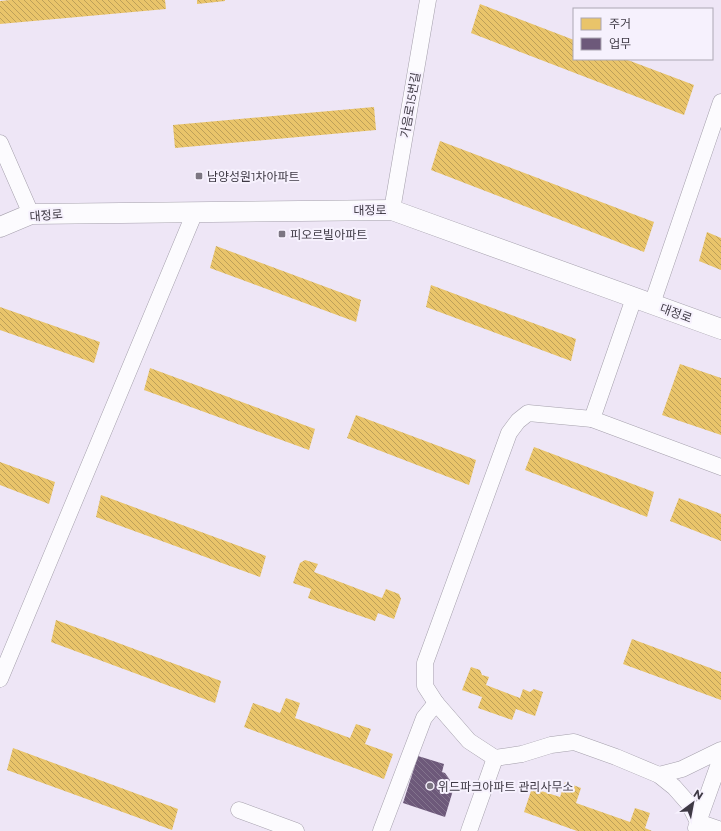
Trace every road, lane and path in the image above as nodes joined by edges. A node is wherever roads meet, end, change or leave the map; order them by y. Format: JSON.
{"nodes":[{"id":1,"x":428,"y":0,"type":"edge"},
{"id":2,"x":721,"y":102,"type":"edge"},
{"id":3,"x":0,"y":143,"type":"edge"},
{"id":4,"x":392,"y":210,"type":"junction"},
{"id":5,"x":195,"y":212,"type":"junction"},
{"id":6,"x":31,"y":214,"type":"junction"},
{"id":7,"x":0,"y":227,"type":"edge"},
{"id":8,"x":643,"y":301,"type":"junction"},
{"id":9,"x":721,"y":329,"type":"edge"},
{"id":10,"x":592,"y":419,"type":"junction"},
{"id":11,"x":721,"y":467,"type":"edge"},
{"id":12,"x":0,"y":680,"type":"edge"},
{"id":13,"x":436,"y":703,"type":"junction"},
{"id":14,"x":721,"y":750,"type":"edge"},
{"id":15,"x":495,"y":758,"type":"junction"},
{"id":16,"x":721,"y":758,"type":"edge"},
{"id":17,"x":659,"y":775,"type":"junction"},
{"id":18,"x":240,"y":810,"type":"dead end"},
{"id":19,"x":696,"y":826,"type":"edge"},
{"id":20,"x":721,"y":830,"type":"edge"},
{"id":21,"x":296,"y":831,"type":"edge"},
{"id":22,"x":381,"y":831,"type":"edge"},
{"id":23,"x":469,"y":831,"type":"edge"}],
"edges":[{"from":1,"to":4,"type":"street","name":"가음로15번길"},
{"from":2,"to":8,"type":"street"},
{"from":3,"to":6,"type":"street"},
{"from":4,"to":5,"type":"street","name":"대정로"},
{"from":4,"to":8,"type":"street","name":"대정로"},
{"from":5,"to":6,"type":"street","name":"대정로"},
{"from":5,"to":12,"type":"street"},
{"from":6,"to":7,"type":"street","name":"대정로"},
{"from":8,"to":9,"type":"street","name":"대정로"},
{"from":8,"to":10,"type":"street"},
{"from":10,"to":11,"type":"street"},
{"from":10,"to":13,"type":"street"},
{"from":13,"to":15,"type":"street"},
{"from":13,"to":22,"type":"street"},
{"from":14,"to":17,"type":"street"},
{"from":15,"to":17,"type":"street"},
{"from":15,"to":23,"type":"street"},
{"from":16,"to":19,"type":"street"},
{"from":17,"to":19,"type":"street"},
{"from":18,"to":21,"type":"street"},
{"from":19,"to":20,"type":"street"}]}
